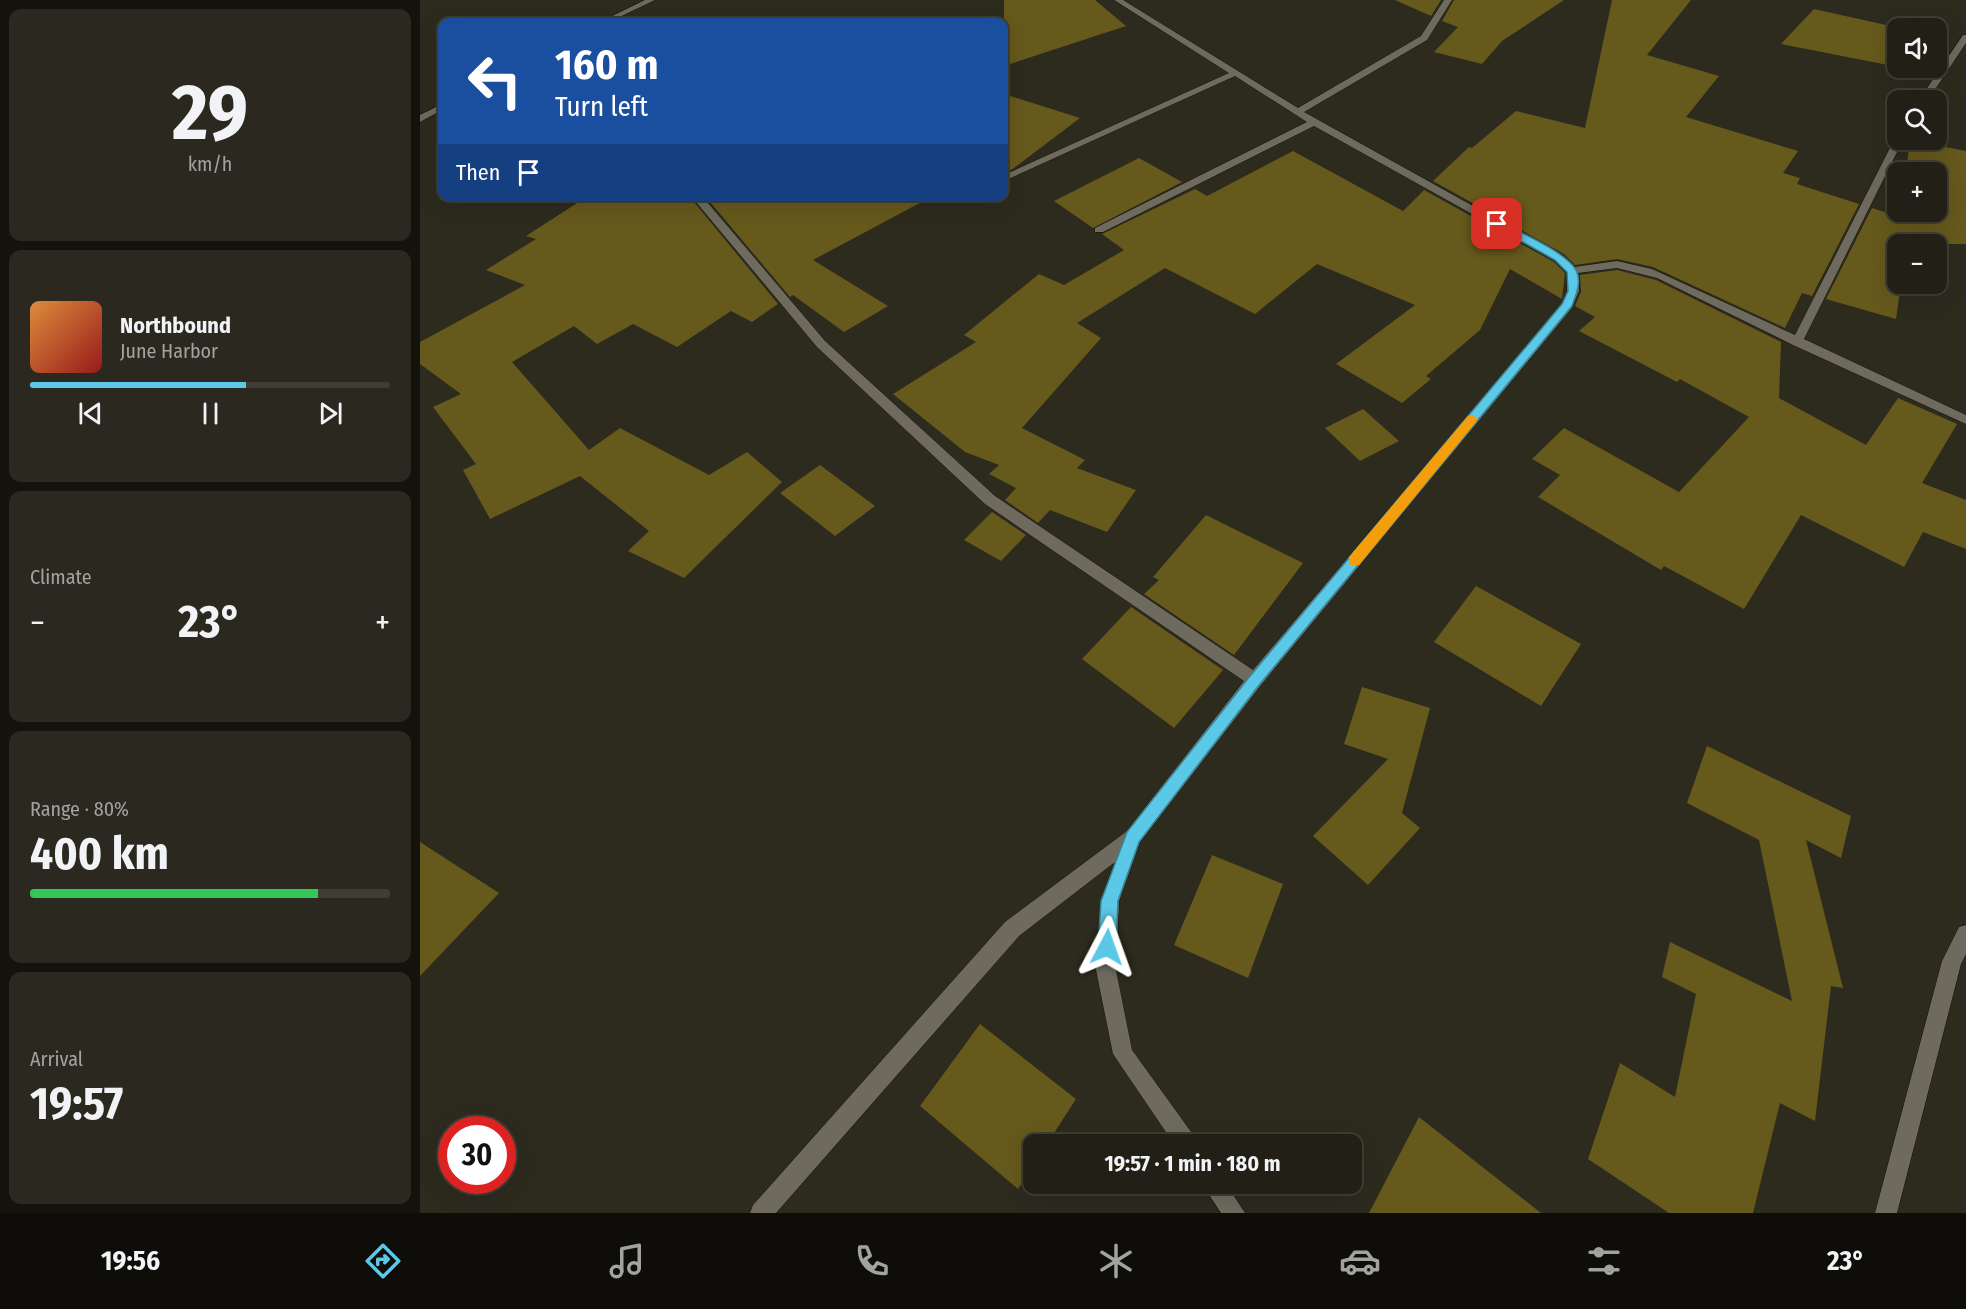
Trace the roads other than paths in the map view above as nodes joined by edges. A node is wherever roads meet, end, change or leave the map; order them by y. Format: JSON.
{"nodes":[{"id":1,"x":651,"y":0,"type":"edge"},
{"id":2,"x":1118,"y":0,"type":"edge"},
{"id":3,"x":1448,"y":0,"type":"edge"},
{"id":4,"x":613,"y":18,"type":"edge"},
{"id":5,"x":1966,"y":38,"type":"edge"},
{"id":6,"x":1235,"y":73,"type":"junction"},
{"id":7,"x":1930,"y":90,"type":"edge"},
{"id":8,"x":438,"y":109,"type":"edge"},
{"id":9,"x":1297,"y":112,"type":"junction"},
{"id":10,"x":420,"y":119,"type":"edge"},
{"id":11,"x":1314,"y":122,"type":"junction"},
{"id":12,"x":1894,"y":150,"type":"edge"},
{"id":13,"x":1008,"y":176,"type":"edge"},
{"id":14,"x":700,"y":201,"type":"edge"},
{"id":15,"x":1100,"y":230,"type":"dead end"},
{"id":16,"x":1572,"y":271,"type":"junction"},
{"id":17,"x":1797,"y":342,"type":"junction"},
{"id":18,"x":1966,"y":420,"type":"edge"},
{"id":19,"x":1255,"y":680,"type":"junction"},
{"id":20,"x":1133,"y":837,"type":"junction"},
{"id":21,"x":1966,"y":934,"type":"edge"},
{"id":22,"x":1179,"y":1134,"type":"edge"},
{"id":23,"x":1221,"y":1194,"type":"edge"},
{"id":24,"x":761,"y":1213,"type":"edge"},
{"id":25,"x":1234,"y":1213,"type":"edge"},
{"id":26,"x":1886,"y":1213,"type":"edge"}],
"edges":[{"from":1,"to":4,"type":"street"},
{"from":2,"to":6,"type":"street"},
{"from":3,"to":9,"type":"street"},
{"from":5,"to":7,"type":"street"},
{"from":6,"to":9,"type":"street"},
{"from":6,"to":13,"type":"street"},
{"from":8,"to":10,"type":"street"},
{"from":9,"to":11,"type":"street"},
{"from":11,"to":15,"type":"street"},
{"from":11,"to":16,"type":"street"},
{"from":12,"to":17,"type":"street"},
{"from":14,"to":19,"type":"street"},
{"from":16,"to":17,"type":"street"},
{"from":16,"to":19,"type":"street"},
{"from":17,"to":18,"type":"street"},
{"from":19,"to":20,"type":"street"},
{"from":20,"to":22,"type":"street"},
{"from":20,"to":24,"type":"street"},
{"from":21,"to":26,"type":"street"},
{"from":23,"to":25,"type":"street"}]}
